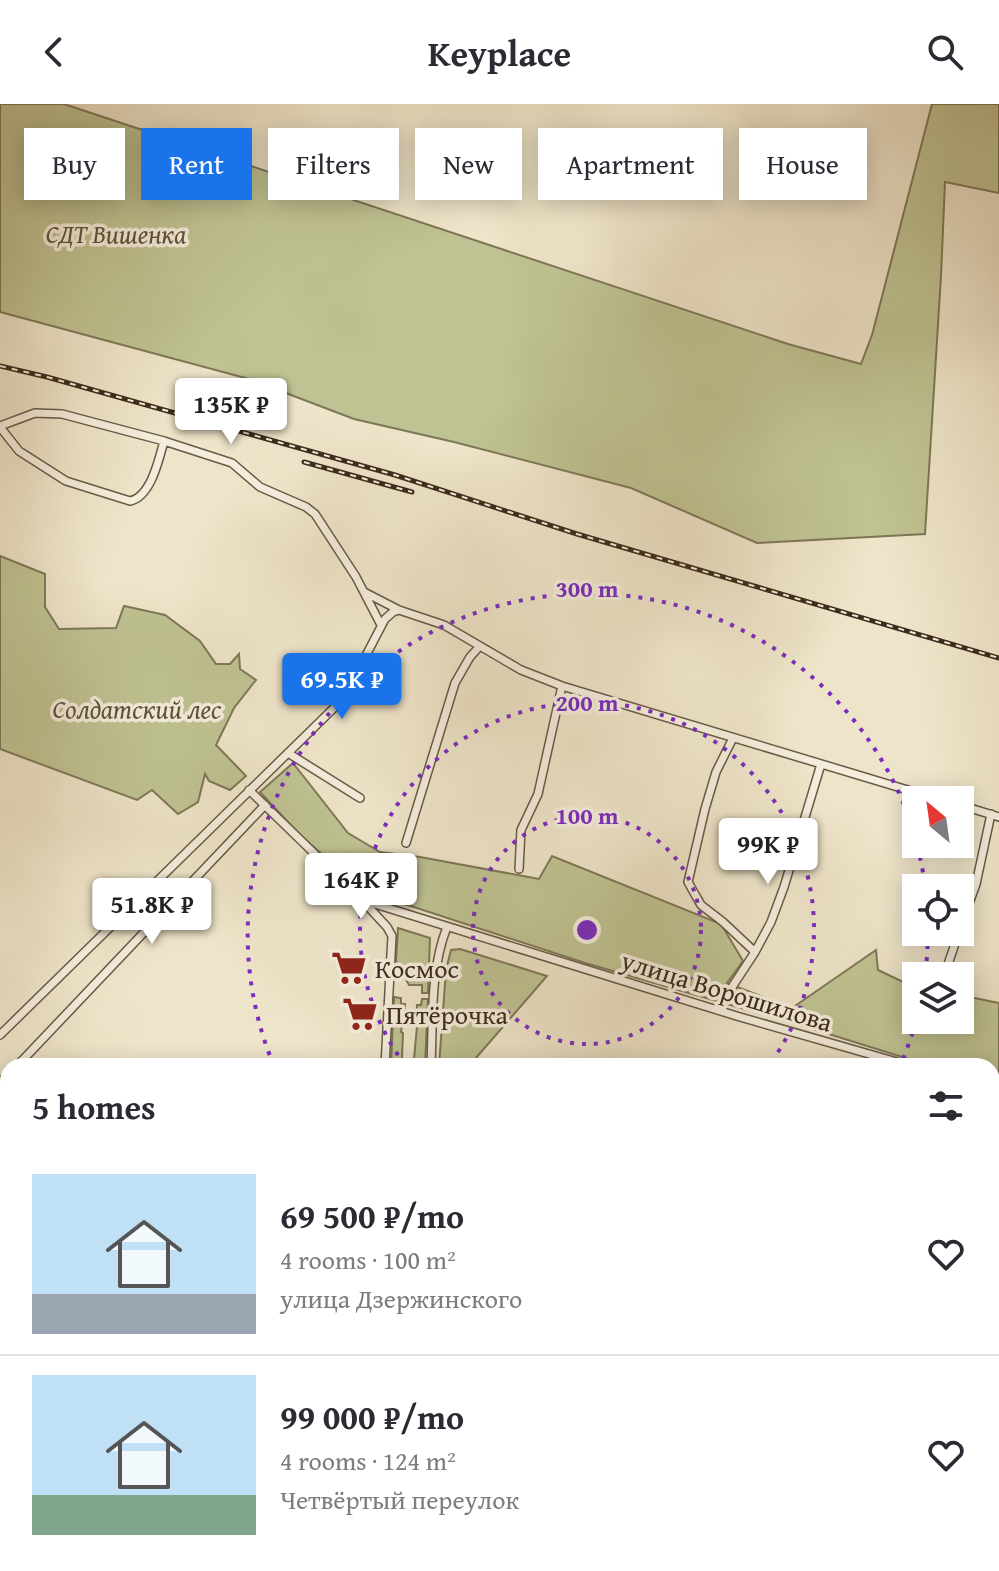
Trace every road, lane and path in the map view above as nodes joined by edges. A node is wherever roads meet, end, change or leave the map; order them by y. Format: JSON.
{"nodes":[{"id":1,"x":0,"y":427,"type":"edge"},
{"id":2,"x":164,"y":441,"type":"junction"},
{"id":3,"x":364,"y":592,"type":"junction"},
{"id":4,"x":399,"y":610,"type":"junction"},
{"id":5,"x":381,"y":625,"type":"junction"},
{"id":6,"x":479,"y":647,"type":"junction"},
{"id":7,"x":562,"y":686,"type":"junction"},
{"id":8,"x":733,"y":738,"type":"junction"},
{"id":9,"x":288,"y":753,"type":"junction"},
{"id":10,"x":821,"y":764,"type":"junction"},
{"id":11,"x":902,"y":788,"type":"edge"},
{"id":12,"x":249,"y":790,"type":"junction"},
{"id":13,"x":360,"y":798,"type":"dead end"},
{"id":14,"x":265,"y":805,"type":"junction"},
{"id":15,"x":974,"y":809,"type":"edge"},
{"id":16,"x":995,"y":815,"type":"edge"},
{"id":17,"x":406,"y":843,"type":"dead end"},
{"id":18,"x":519,"y":869,"type":"dead end"},
{"id":19,"x":974,"y":889,"type":"edge"},
{"id":20,"x":357,"y":895,"type":"junction"},
{"id":21,"x":447,"y":927,"type":"junction"},
{"id":22,"x":755,"y":952,"type":"junction"},
{"id":23,"x":717,"y":1010,"type":"junction"},
{"id":24,"x":0,"y":1035,"type":"edge"},
{"id":25,"x":25,"y":1058,"type":"edge"},
{"id":26,"x":385,"y":1058,"type":"edge"},
{"id":27,"x":431,"y":1058,"type":"edge"},
{"id":28,"x":883,"y":1058,"type":"edge"}],
"edges":[{"from":1,"to":2,"type":"street"},
{"from":1,"to":2,"type":"street"},
{"from":2,"to":3,"type":"street"},
{"from":3,"to":4,"type":"street"},
{"from":3,"to":5,"type":"street"},
{"from":4,"to":5,"type":"street"},
{"from":4,"to":6,"type":"street"},
{"from":5,"to":9,"type":"street"},
{"from":6,"to":7,"type":"street"},
{"from":6,"to":17,"type":"street"},
{"from":7,"to":8,"type":"street"},
{"from":7,"to":18,"type":"street"},
{"from":8,"to":10,"type":"street"},
{"from":8,"to":22,"type":"street"},
{"from":9,"to":12,"type":"street"},
{"from":9,"to":13,"type":"street"},
{"from":10,"to":11,"type":"street"},
{"from":10,"to":22,"type":"street"},
{"from":12,"to":14,"type":"street","name":"улица Ворошилова"},
{"from":12,"to":24,"type":"street"},
{"from":14,"to":20,"type":"street","name":"улица Ворошилова"},
{"from":14,"to":25,"type":"street"},
{"from":15,"to":16,"type":"street"},
{"from":16,"to":19,"type":"street"},
{"from":20,"to":21,"type":"street","name":"улица Ворошилова"},
{"from":20,"to":26,"type":"street"},
{"from":21,"to":23,"type":"street","name":"улица Ворошилова"},
{"from":21,"to":27,"type":"street"},
{"from":22,"to":23,"type":"street"},
{"from":23,"to":28,"type":"street","name":"улица Ворошилова"}]}
